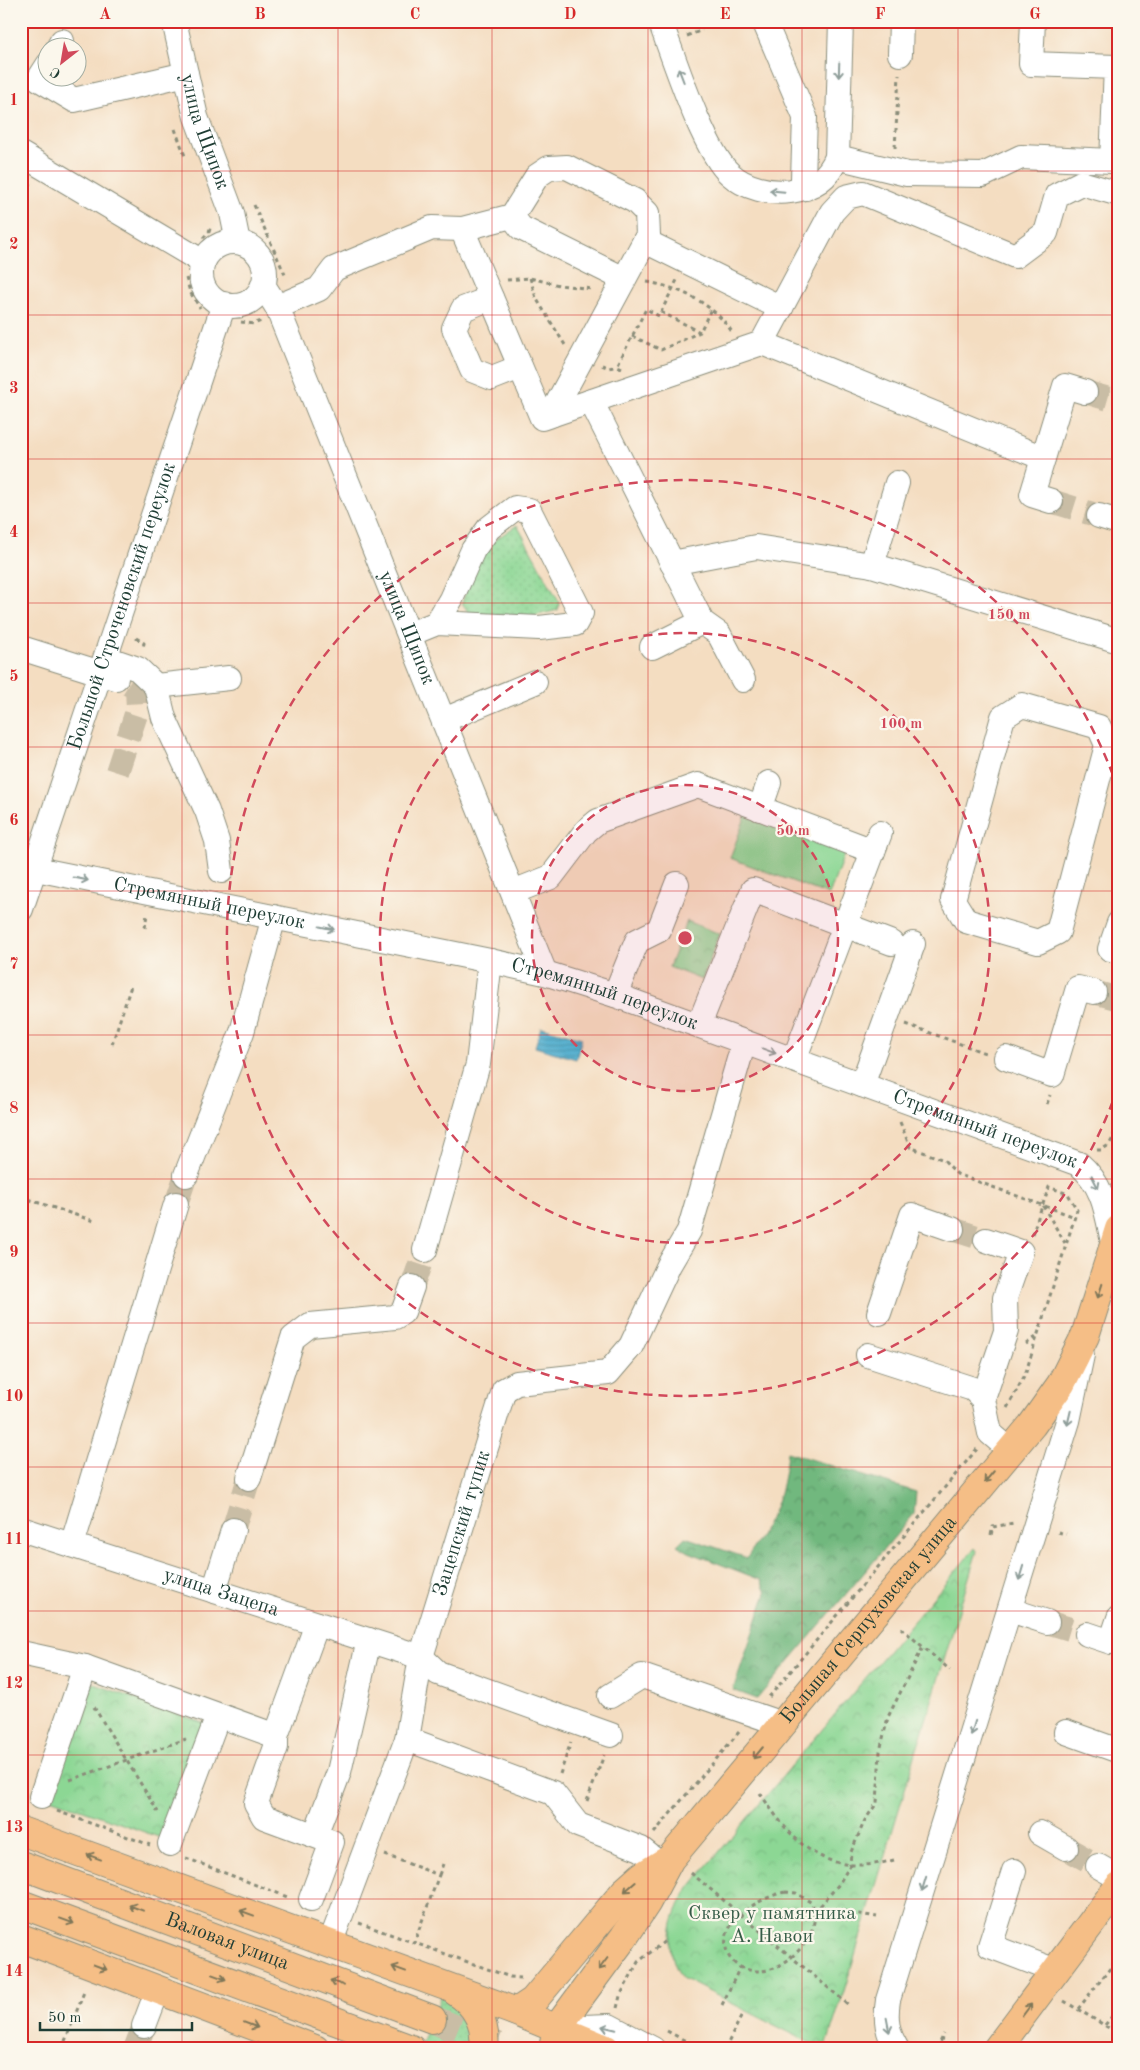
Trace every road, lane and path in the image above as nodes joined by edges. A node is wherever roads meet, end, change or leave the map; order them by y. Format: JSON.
{"nodes":[{"id":1,"x":174,"y":21,"type":"edge"},
{"id":2,"x":660,"y":21,"type":"edge"},
{"id":3,"x":764,"y":21,"type":"edge"},
{"id":4,"x":841,"y":21,"type":"edge"},
{"id":5,"x":901,"y":21,"type":"edge"},
{"id":6,"x":1033,"y":21,"type":"edge"},
{"id":7,"x":702,"y":30,"type":"dead end"},
{"id":8,"x":684,"y":37,"type":"dead end"},
{"id":9,"x":900,"y":54,"type":"joint"},
{"id":10,"x":186,"y":74,"type":"junction"},
{"id":11,"x":54,"y":88,"type":"edge"},
{"id":12,"x":175,"y":126,"type":"dead end"},
{"id":13,"x":21,"y":154,"type":"edge"},
{"id":14,"x":837,"y":157,"type":"junction"},
{"id":15,"x":187,"y":162,"type":"dead end"},
{"id":16,"x":894,"y":171,"type":"junction"},
{"id":17,"x":33,"y":178,"type":"dead end"},
{"id":18,"x":806,"y":188,"type":"junction"},
{"id":19,"x":1119,"y":194,"type":"edge"},
{"id":20,"x":21,"y":198,"type":"edge"},
{"id":21,"x":512,"y":216,"type":"junction"},
{"id":22,"x":211,"y":222,"type":"dead end"},
{"id":23,"x":462,"y":229,"type":"junction"},
{"id":24,"x":645,"y":241,"type":"junction"},
{"id":25,"x":238,"y":242,"type":"junction"},
{"id":26,"x":201,"y":252,"type":"junction"},
{"id":27,"x":687,"y":261,"type":"junction"},
{"id":28,"x":530,"y":278,"type":"dead end"},
{"id":29,"x":624,"y":279,"type":"junction"},
{"id":30,"x":263,"y":285,"type":"junction"},
{"id":31,"x":491,"y":298,"type":"junction"},
{"id":32,"x":780,"y":308,"type":"junction"},
{"id":33,"x":711,"y":309,"type":"dead end"},
{"id":34,"x":661,"y":312,"type":"junction"},
{"id":35,"x":229,"y":313,"type":"junction"},
{"id":36,"x":271,"y":313,"type":"junction"},
{"id":37,"x":700,"y":332,"type":"junction"},
{"id":38,"x":632,"y":336,"type":"junction"},
{"id":39,"x":762,"y":344,"type":"junction"},
{"id":40,"x":580,"y":362,"type":"junction"},
{"id":41,"x":520,"y":366,"type":"junction"},
{"id":42,"x":648,"y":382,"type":"junction"},
{"id":43,"x":1085,"y":392,"type":"tunnel mouth"},
{"id":44,"x":591,"y":401,"type":"junction"},
{"id":45,"x":552,"y":415,"type":"junction"},
{"id":46,"x":1043,"y":458,"type":"junction"},
{"id":47,"x":897,"y":483,"type":"dead end"},
{"id":48,"x":1051,"y":502,"type":"tunnel mouth"},
{"id":49,"x":672,"y":563,"type":"junction"},
{"id":50,"x":872,"y":565,"type":"junction"},
{"id":51,"x":702,"y":622,"type":"junction"},
{"id":52,"x":437,"y":623,"type":"junction"},
{"id":53,"x":410,"y":634,"type":"junction"},
{"id":54,"x":1119,"y":641,"type":"edge"},
{"id":55,"x":652,"y":647,"type":"dead end"},
{"id":56,"x":21,"y":648,"type":"edge"},
{"id":57,"x":110,"y":670,"type":"junction"},
{"id":58,"x":229,"y":678,"type":"dead end"},
{"id":59,"x":742,"y":680,"type":"dead end"},
{"id":60,"x":535,"y":682,"type":"dead end"},
{"id":61,"x":156,"y":686,"type":"junction"},
{"id":62,"x":444,"y":720,"type":"junction"},
{"id":63,"x":1113,"y":747,"type":"edge"},
{"id":64,"x":769,"y":783,"type":"dead end"},
{"id":65,"x":760,"y":809,"type":"junction"},
{"id":66,"x":27,"y":868,"type":"edge"},
{"id":67,"x":221,"y":871,"type":"dead end"},
{"id":68,"x":677,"y":884,"type":"dead end"},
{"id":69,"x":513,"y":892,"type":"junction"},
{"id":70,"x":21,"y":909,"type":"edge"},
{"id":71,"x":147,"y":914,"type":"dead end"},
{"id":72,"x":274,"y":917,"type":"junction"},
{"id":73,"x":1119,"y":924,"type":"edge"},
{"id":74,"x":845,"y":926,"type":"junction"},
{"id":75,"x":145,"y":928,"type":"dead end"},
{"id":76,"x":1110,"y":949,"type":"dead end"},
{"id":77,"x":490,"y":961,"type":"junction"},
{"id":78,"x":545,"y":973,"type":"junction"},
{"id":79,"x":131,"y":986,"type":"dead end"},
{"id":80,"x":1094,"y":992,"type":"tunnel mouth"},
{"id":81,"x":616,"y":995,"type":"junction"},
{"id":82,"x":887,"y":1016,"type":"junction"},
{"id":83,"x":699,"y":1026,"type":"junction"},
{"id":84,"x":744,"y":1042,"type":"junction"},
{"id":85,"x":112,"y":1044,"type":"dead end"},
{"id":86,"x":999,"y":1057,"type":"joint"},
{"id":87,"x":794,"y":1060,"type":"junction"},
{"id":88,"x":862,"y":1085,"type":"junction"},
{"id":89,"x":897,"y":1114,"type":"dead end"},
{"id":90,"x":1119,"y":1118,"type":"edge"},
{"id":91,"x":1093,"y":1149,"type":"dead end"},
{"id":92,"x":186,"y":1175,"type":"tunnel mouth"},
{"id":93,"x":21,"y":1197,"type":"edge"},
{"id":94,"x":176,"y":1204,"type":"tunnel mouth"},
{"id":95,"x":1042,"y":1205,"type":"junction"},
{"id":96,"x":1074,"y":1217,"type":"junction"},
{"id":97,"x":94,"y":1220,"type":"dead end"},
{"id":98,"x":952,"y":1228,"type":"tunnel mouth"},
{"id":99,"x":1032,"y":1236,"type":"dead end"},
{"id":100,"x":1116,"y":1238,"type":"edge"},
{"id":101,"x":986,"y":1240,"type":"tunnel mouth"},
{"id":102,"x":1065,"y":1244,"type":"junction"},
{"id":103,"x":426,"y":1250,"type":"tunnel mouth"},
{"id":104,"x":412,"y":1287,"type":"tunnel mouth"},
{"id":105,"x":879,"y":1313,"type":"dead end"},
{"id":106,"x":1085,"y":1336,"type":"junction"},
{"id":107,"x":868,"y":1355,"type":"dead end"},
{"id":108,"x":983,"y":1399,"type":"junction"},
{"id":109,"x":990,"y":1433,"type":"junction"},
{"id":110,"x":1011,"y":1451,"type":"junction"},
{"id":111,"x":249,"y":1478,"type":"tunnel mouth"},
{"id":112,"x":1016,"y":1523,"type":"dead end"},
{"id":113,"x":21,"y":1529,"type":"edge"},
{"id":114,"x":233,"y":1530,"type":"tunnel mouth"},
{"id":115,"x":1058,"y":1532,"type":"dead end"},
{"id":116,"x":1066,"y":1534,"type":"dead end"},
{"id":117,"x":991,"y":1535,"type":"dead end"},
{"id":118,"x":72,"y":1545,"type":"junction"},
{"id":119,"x":214,"y":1591,"type":"junction"},
{"id":120,"x":1010,"y":1610,"type":"junction"},
{"id":121,"x":1119,"y":1618,"type":"edge"},
{"id":122,"x":1047,"y":1622,"type":"tunnel mouth"},
{"id":123,"x":316,"y":1624,"type":"junction"},
{"id":124,"x":901,"y":1628,"type":"dead end"},
{"id":125,"x":1087,"y":1634,"type":"tunnel mouth"},
{"id":126,"x":369,"y":1640,"type":"junction"},
{"id":127,"x":923,"y":1647,"type":"junction"},
{"id":128,"x":22,"y":1655,"type":"edge"},
{"id":129,"x":421,"y":1657,"type":"junction"},
{"id":130,"x":950,"y":1670,"type":"dead end"},
{"id":131,"x":82,"y":1675,"type":"junction"},
{"id":132,"x":610,"y":1696,"type":"dead end"},
{"id":133,"x":754,"y":1714,"type":"junction"},
{"id":134,"x":215,"y":1723,"type":"junction"},
{"id":135,"x":578,"y":1723,"type":"junction"},
{"id":136,"x":782,"y":1724,"type":"junction"},
{"id":137,"x":1066,"y":1732,"type":"dead end"},
{"id":138,"x":611,"y":1735,"type":"joint"},
{"id":139,"x":276,"y":1736,"type":"junction"},
{"id":140,"x":407,"y":1739,"type":"junction"},
{"id":141,"x":1119,"y":1751,"type":"edge"},
{"id":142,"x":126,"y":1760,"type":"junction"},
{"id":143,"x":553,"y":1793,"type":"junction"},
{"id":144,"x":760,"y":1793,"type":"dead end"},
{"id":145,"x":47,"y":1799,"type":"junction"},
{"id":146,"x":578,"y":1825,"type":"junction"},
{"id":147,"x":21,"y":1831,"type":"edge"},
{"id":148,"x":1040,"y":1833,"type":"dead end"},
{"id":149,"x":315,"y":1835,"type":"junction"},
{"id":150,"x":171,"y":1847,"type":"junction"},
{"id":151,"x":366,"y":1848,"type":"junction"},
{"id":152,"x":1066,"y":1848,"type":"tunnel mouth"},
{"id":153,"x":894,"y":1860,"type":"dead end"},
{"id":154,"x":666,"y":1861,"type":"junction"},
{"id":155,"x":443,"y":1864,"type":"dead end"},
{"id":156,"x":21,"y":1865,"type":"edge"},
{"id":157,"x":850,"y":1865,"type":"junction"},
{"id":158,"x":1098,"y":1866,"type":"tunnel mouth"},
{"id":159,"x":1014,"y":1871,"type":"dead end"},
{"id":160,"x":439,"y":1875,"type":"junction"},
{"id":161,"x":1119,"y":1878,"type":"edge"},
{"id":162,"x":1119,"y":1886,"type":"edge"},
{"id":163,"x":301,"y":1899,"type":"joint"},
{"id":164,"x":21,"y":1904,"type":"edge"},
{"id":165,"x":820,"y":1907,"type":"junction"},
{"id":166,"x":815,"y":1912,"type":"junction"},
{"id":167,"x":741,"y":1915,"type":"junction"},
{"id":168,"x":340,"y":1916,"type":"junction"},
{"id":169,"x":877,"y":1917,"type":"dead end"},
{"id":170,"x":21,"y":1938,"type":"edge"},
{"id":171,"x":664,"y":1941,"type":"dead end"},
{"id":172,"x":414,"y":1943,"type":"junction"},
{"id":173,"x":330,"y":1944,"type":"junction"},
{"id":174,"x":792,"y":1957,"type":"junction"},
{"id":175,"x":1119,"y":1957,"type":"edge"},
{"id":176,"x":740,"y":1967,"type":"junction"},
{"id":177,"x":1056,"y":1971,"type":"junction"},
{"id":178,"x":529,"y":1974,"type":"dead end"},
{"id":179,"x":445,"y":1986,"type":"junction"},
{"id":180,"x":158,"y":1989,"type":"junction"},
{"id":181,"x":84,"y":1992,"type":"dead end"},
{"id":182,"x":1064,"y":2001,"type":"dead end"},
{"id":183,"x":722,"y":2005,"type":"dead end"},
{"id":184,"x":850,"y":2006,"type":"dead end"},
{"id":185,"x":1119,"y":2008,"type":"edge"},
{"id":186,"x":1078,"y":2009,"type":"junction"},
{"id":187,"x":514,"y":2011,"type":"junction"},
{"id":188,"x":616,"y":2012,"type":"dead end"},
{"id":189,"x":742,"y":2015,"type":"dead end"},
{"id":190,"x":432,"y":2019,"type":"tunnel mouth"},
{"id":191,"x":1105,"y":2025,"type":"junction"},
{"id":192,"x":144,"y":2026,"type":"tunnel mouth"},
{"id":193,"x":944,"y":2034,"type":"dead end"},
{"id":194,"x":1119,"y":2034,"type":"edge"},
{"id":195,"x":274,"y":2042,"type":"edge"},
{"id":196,"x":551,"y":2042,"type":"edge"},
{"id":197,"x":1119,"y":2042,"type":"edge"},
{"id":198,"x":62,"y":2049,"type":"edge"},
{"id":199,"x":315,"y":2049,"type":"edge"},
{"id":200,"x":411,"y":2049,"type":"edge"},
{"id":201,"x":484,"y":2049,"type":"edge"},
{"id":202,"x":606,"y":2049,"type":"edge"},
{"id":203,"x":653,"y":2049,"type":"edge"},
{"id":204,"x":725,"y":2049,"type":"edge"},
{"id":205,"x":897,"y":2049,"type":"edge"},
{"id":206,"x":937,"y":2049,"type":"edge"},
{"id":207,"x":997,"y":2049,"type":"edge"},
{"id":208,"x":1115,"y":2049,"type":"edge"}],
"edges":[{"from":1,"to":10,"type":"street","name":"улица Щипок"},
{"from":18,"to":2,"type":"street","one_way":true},
{"from":3,"to":18,"type":"street"},
{"from":4,"to":14,"type":"street","one_way":true},
{"from":5,"to":9,"type":"street"},
{"from":6,"to":16,"type":"street"},
{"from":7,"to":8,"type":"path"},
{"from":9,"to":16,"type":"path"},
{"from":10,"to":11,"type":"street"},
{"from":10,"to":25,"type":"street","name":"улица Щипок"},
{"from":12,"to":15,"type":"path"},
{"from":13,"to":26,"type":"street"},
{"from":14,"to":16,"type":"street"},
{"from":14,"to":18,"type":"street"},
{"from":17,"to":20,"type":"path"},
{"from":19,"to":32,"type":"street"},
{"from":21,"to":23,"type":"street"},
{"from":21,"to":24,"type":"street"},
{"from":21,"to":29,"type":"street"},
{"from":22,"to":26,"type":"path"},
{"from":23,"to":31,"type":"street"},
{"from":23,"to":36,"type":"street"},
{"from":24,"to":27,"type":"street"},
{"from":24,"to":29,"type":"street"},
{"from":25,"to":26,"type":"street"},
{"from":25,"to":30,"type":"street"},
{"from":26,"to":35,"type":"street"},
{"from":27,"to":32,"type":"street"},
{"from":27,"to":34,"type":"path"},
{"from":28,"to":40,"type":"path"},
{"from":29,"to":40,"type":"street"},
{"from":30,"to":35,"type":"street"},
{"from":30,"to":36,"type":"street","name":"улица Щипок"},
{"from":31,"to":41,"type":"street"},
{"from":31,"to":41,"type":"street"},
{"from":32,"to":39,"type":"street"},
{"from":33,"to":37,"type":"path"},
{"from":34,"to":37,"type":"path"},
{"from":34,"to":38,"type":"path"},
{"from":35,"to":36,"type":"path"},
{"from":35,"to":57,"type":"street","name":"Большой Строченовский переулок"},
{"from":36,"to":53,"type":"street","name":"улица Щипок"},
{"from":37,"to":38,"type":"path"},
{"from":38,"to":42,"type":"path"},
{"from":39,"to":42,"type":"street"},
{"from":39,"to":46,"type":"street"},
{"from":40,"to":45,"type":"street"},
{"from":41,"to":45,"type":"street"},
{"from":42,"to":44,"type":"street"},
{"from":43,"to":46,"type":"street"},
{"from":44,"to":45,"type":"street"},
{"from":44,"to":49,"type":"street"},
{"from":46,"to":48,"type":"street"},
{"from":47,"to":50,"type":"street"},
{"from":49,"to":50,"type":"street"},
{"from":49,"to":51,"type":"street"},
{"from":50,"to":54,"type":"street"},
{"from":51,"to":55,"type":"street"},
{"from":51,"to":59,"type":"street"},
{"from":52,"to":52,"type":"street"},
{"from":52,"to":53,"type":"street"},
{"from":53,"to":62,"type":"street","name":"улица Щипок"},
{"from":56,"to":57,"type":"street"},
{"from":57,"to":61,"type":"street"},
{"from":57,"to":66,"type":"street","name":"Большой Строченовский переулок"},
{"from":58,"to":61,"type":"street"},
{"from":60,"to":62,"type":"street"},
{"from":61,"to":67,"type":"street"},
{"from":62,"to":69,"type":"street","name":"улица Щипок"},
{"from":63,"to":63,"type":"street"},
{"from":64,"to":65,"type":"street"},
{"from":65,"to":69,"type":"street"},
{"from":65,"to":74,"type":"street"},
{"from":66,"to":70,"type":"street","name":"Большой Строченовский переулок"},
{"from":66,"to":72,"type":"street","name":"Стремянный переулок","one_way":true},
{"from":68,"to":81,"type":"street"},
{"from":69,"to":78,"type":"street","name":"улица Щипок"},
{"from":71,"to":75,"type":"path"},
{"from":72,"to":77,"type":"street","name":"Стремянный переулок","one_way":true},
{"from":72,"to":92,"type":"street"},
{"from":73,"to":76,"type":"street"},
{"from":74,"to":82,"type":"street"},
{"from":74,"to":83,"type":"street"},
{"from":74,"to":87,"type":"street"},
{"from":77,"to":78,"type":"street","name":"Стремянный переулок"},
{"from":77,"to":103,"type":"street"},
{"from":78,"to":81,"type":"street","name":"Стремянный переулок"},
{"from":79,"to":85,"type":"path"},
{"from":80,"to":86,"type":"street"},
{"from":81,"to":83,"type":"street","name":"Стремянный переулок"},
{"from":82,"to":86,"type":"path"},
{"from":82,"to":88,"type":"street"},
{"from":83,"to":84,"type":"street","name":"Стремянный переулок"},
{"from":84,"to":87,"type":"street","name":"Стремянный переулок","one_way":true},
{"from":84,"to":129,"type":"street","name":"Зацепский тупик"},
{"from":87,"to":88,"type":"street","name":"Стремянный переулок"},
{"from":88,"to":100,"type":"street","name":"Стремянный переулок","one_way":true},
{"from":89,"to":95,"type":"path"},
{"from":90,"to":91,"type":"path"},
{"from":93,"to":97,"type":"path"},
{"from":94,"to":118,"type":"street"},
{"from":95,"to":96,"type":"path"},
{"from":95,"to":96,"type":"path"},
{"from":95,"to":99,"type":"path"},
{"from":95,"to":102,"type":"path"},
{"from":96,"to":102,"type":"path"},
{"from":98,"to":105,"type":"street"},
{"from":100,"to":106,"type":"main road","name":"Большая Серпуховская улица","one_way":true},
{"from":101,"to":108,"type":"street"},
{"from":102,"to":109,"type":"path"},
{"from":104,"to":111,"type":"street"},
{"from":106,"to":110,"type":"main road","name":"Большая Серпуховская улица"},
{"from":106,"to":120,"type":"street","one_way":true},
{"from":107,"to":108,"type":"street"},
{"from":108,"to":109,"type":"street"},
{"from":109,"to":110,"type":"street"},
{"from":109,"to":133,"type":"path"},
{"from":110,"to":136,"type":"main road","name":"Большая Серпуховская улица","one_way":true},
{"from":112,"to":117,"type":"path"},
{"from":113,"to":118,"type":"street","name":"улица Зацепа"},
{"from":114,"to":119,"type":"street"},
{"from":115,"to":116,"type":"path"},
{"from":118,"to":119,"type":"street","name":"улица Зацепа"},
{"from":119,"to":123,"type":"street","name":"улица Зацепа"},
{"from":120,"to":122,"type":"street"},
{"from":120,"to":205,"type":"street","one_way":true},
{"from":121,"to":125,"type":"street"},
{"from":123,"to":126,"type":"street","name":"улица Зацепа"},
{"from":123,"to":139,"type":"street"},
{"from":124,"to":127,"type":"path"},
{"from":126,"to":129,"type":"street","name":"улица Зацепа"},
{"from":126,"to":149,"type":"street"},
{"from":127,"to":130,"type":"path"},
{"from":127,"to":157,"type":"path"},
{"from":128,"to":131,"type":"street"},
{"from":129,"to":135,"type":"street"},
{"from":129,"to":140,"type":"street","name":"Зацепский тупик"},
{"from":131,"to":134,"type":"street"},
{"from":131,"to":142,"type":"path"},
{"from":131,"to":145,"type":"street"},
{"from":132,"to":133,"type":"street"},
{"from":133,"to":136,"type":"street"},
{"from":133,"to":154,"type":"path"},
{"from":134,"to":139,"type":"street"},
{"from":134,"to":142,"type":"path"},
{"from":134,"to":150,"type":"street"},
{"from":135,"to":138,"type":"street"},
{"from":135,"to":143,"type":"path"},
{"from":136,"to":154,"type":"main road","name":"Большая Серпуховская улица","one_way":true},
{"from":137,"to":141,"type":"street"},
{"from":138,"to":146,"type":"path"},
{"from":139,"to":149,"type":"street"},
{"from":140,"to":143,"type":"street"},
{"from":140,"to":151,"type":"street","name":"Зацепский тупик"},
{"from":142,"to":145,"type":"path"},
{"from":142,"to":150,"type":"path"},
{"from":143,"to":146,"type":"street"},
{"from":144,"to":157,"type":"path"},
{"from":145,"to":150,"type":"path"},
{"from":146,"to":154,"type":"street"},
{"from":173,"to":147,"type":"main road","one_way":true},
{"from":148,"to":152,"type":"street"},
{"from":149,"to":163,"type":"street"},
{"from":150,"to":163,"type":"path"},
{"from":151,"to":160,"type":"path"},
{"from":151,"to":168,"type":"street","name":"Зацепский тупик"},
{"from":153,"to":157,"type":"path"},
{"from":154,"to":167,"type":"path"},
{"from":154,"to":187,"type":"main road","one_way":true},
{"from":154,"to":196,"type":"main road","name":"Большая Серпуховская улица","one_way":true},
{"from":155,"to":160,"type":"path"},
{"from":190,"to":156,"type":"main road","name":"Валовая улица","one_way":true},
{"from":157,"to":165,"type":"path"},
{"from":158,"to":161,"type":"street"},
{"from":159,"to":177,"type":"street"},
{"from":160,"to":172,"type":"path"},
{"from":162,"to":177,"type":"main road"},
{"from":164,"to":200,"type":"main road","name":"Валовая улица","one_way":true},
{"from":165,"to":166,"type":"path"},
{"from":165,"to":169,"type":"path"},
{"from":166,"to":167,"type":"path"},
{"from":166,"to":174,"type":"path"},
{"from":167,"to":174,"type":"path"},
{"from":167,"to":176,"type":"path"},
{"from":168,"to":172,"type":"path"},
{"from":168,"to":173,"type":"street","name":"Зацепский тупик"},
{"from":170,"to":180,"type":"main road","one_way":true},
{"from":171,"to":188,"type":"path"},
{"from":172,"to":178,"type":"path"},
{"from":179,"to":173,"type":"main road","one_way":true},
{"from":174,"to":176,"type":"path"},
{"from":174,"to":184,"type":"path"},
{"from":175,"to":186,"type":"path"},
{"from":176,"to":183,"type":"path"},
{"from":207,"to":177,"type":"main road","one_way":true},
{"from":179,"to":187,"type":"main road"},
{"from":179,"to":201,"type":"main road"},
{"from":180,"to":192,"type":"street"},
{"from":180,"to":195,"type":"main road","one_way":true},
{"from":181,"to":198,"type":"path"},
{"from":182,"to":186,"type":"path"},
{"from":185,"to":191,"type":"path"},
{"from":186,"to":191,"type":"path"},
{"from":187,"to":196,"type":"main road"},
{"from":189,"to":204,"type":"path"},
{"from":191,"to":194,"type":"path"},
{"from":193,"to":206,"type":"path"},
{"from":195,"to":199,"type":"main road"},
{"from":196,"to":202,"type":"main road"},
{"from":203,"to":196,"type":"street","one_way":true},
{"from":197,"to":208,"type":"path"}]}
